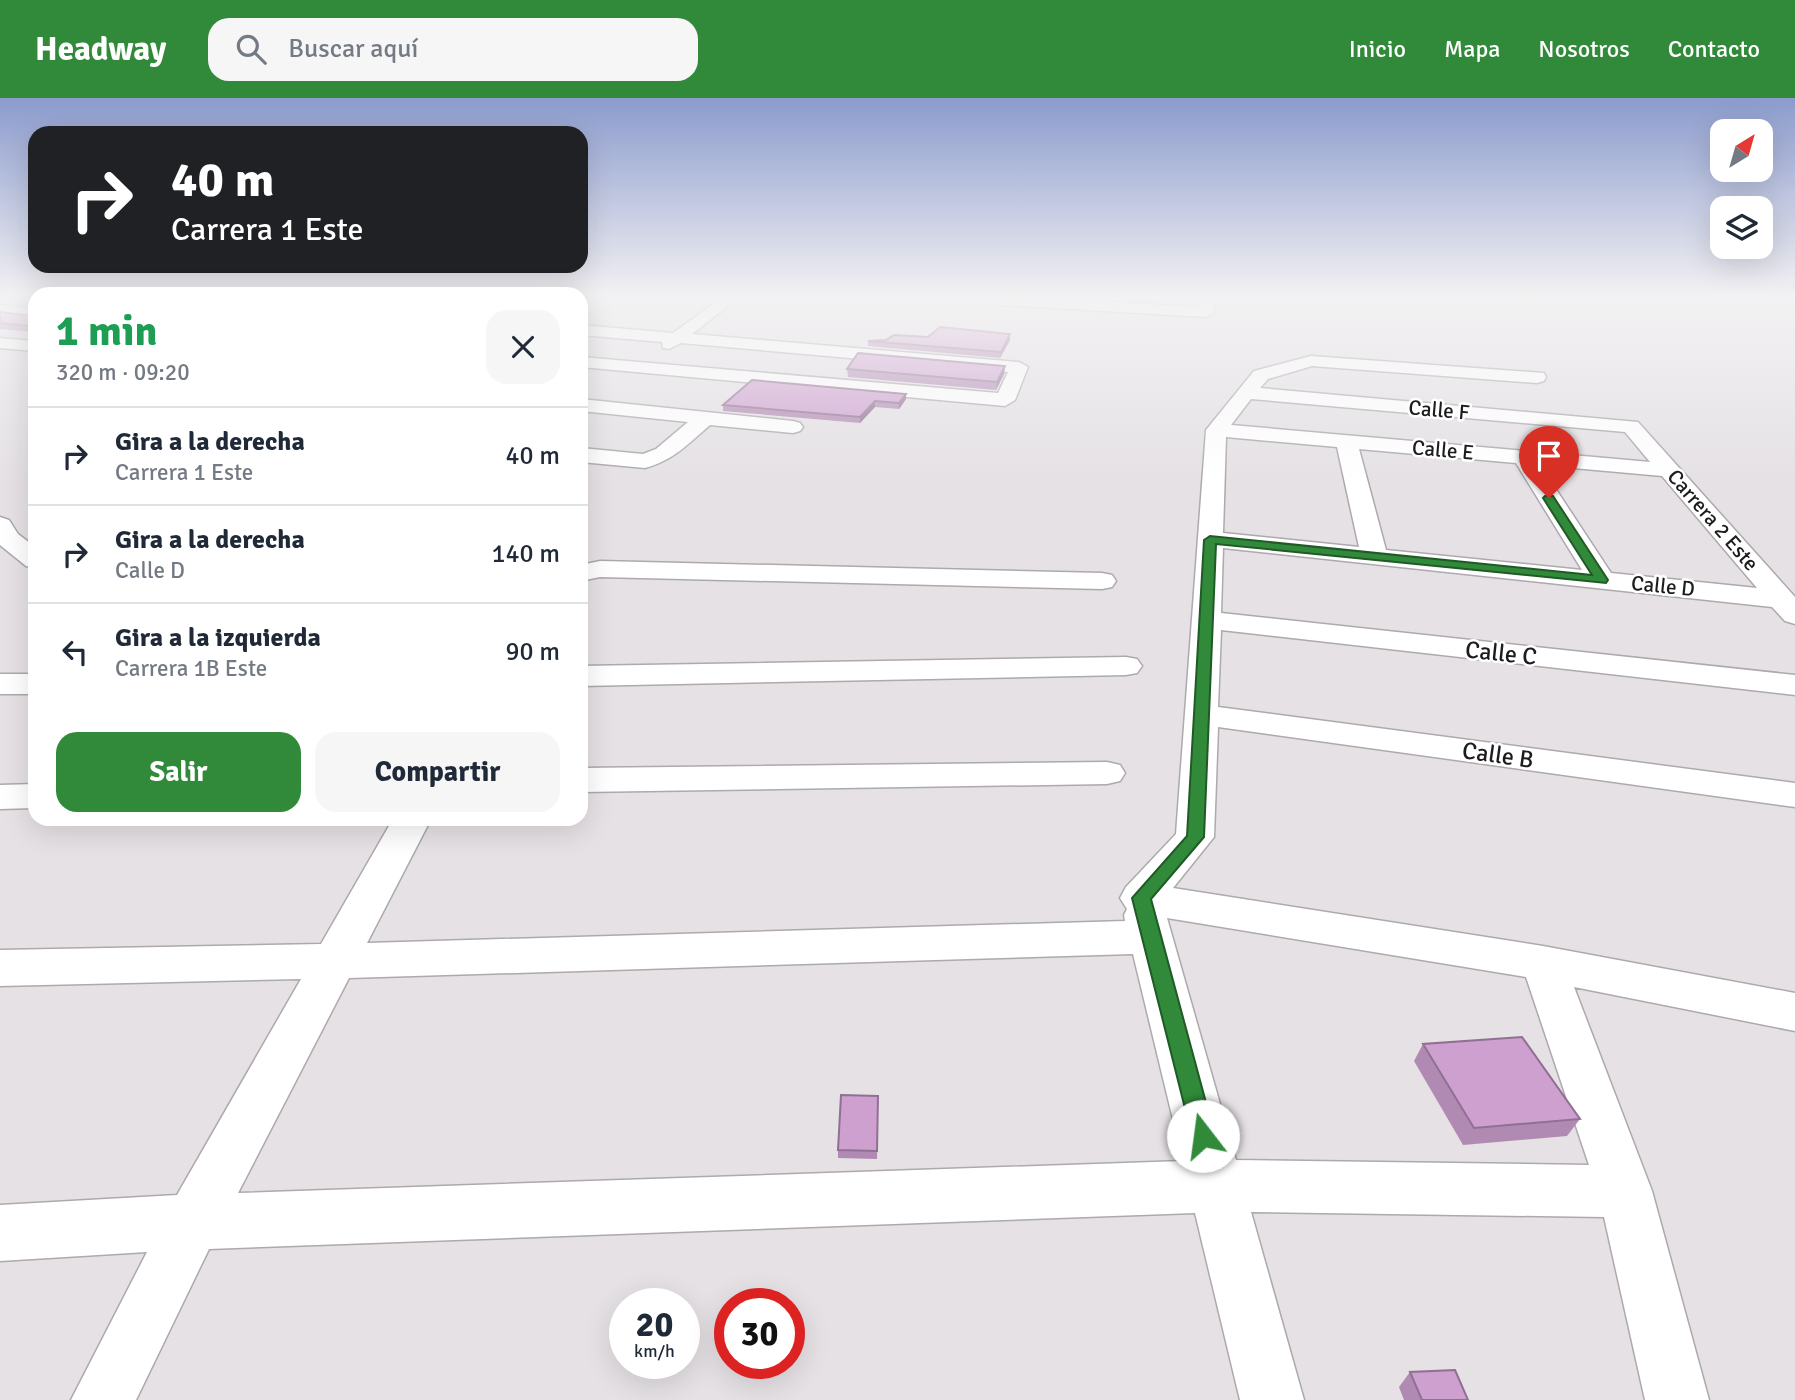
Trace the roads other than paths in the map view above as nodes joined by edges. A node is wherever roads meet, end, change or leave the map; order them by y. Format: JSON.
{"nodes":[{"id":1,"x":647,"y":360,"type":"edge"},
{"id":2,"x":936,"y":360,"type":"edge"},
{"id":3,"x":588,"y":363,"type":"edge"},
{"id":4,"x":637,"y":367,"type":"junction"},
{"id":5,"x":1537,"y":377,"type":"dead end"},
{"id":6,"x":1247,"y":393,"type":"junction"},
{"id":7,"x":588,"y":402,"type":"edge"},
{"id":8,"x":588,"y":406,"type":"edge"},
{"id":9,"x":705,"y":418,"type":"junction"},
{"id":10,"x":793,"y":426,"type":"dead end"},
{"id":11,"x":1631,"y":426,"type":"joint"},
{"id":12,"x":1216,"y":430,"type":"junction"},
{"id":13,"x":1346,"y":441,"type":"junction"},
{"id":14,"x":588,"y":456,"type":"edge"},
{"id":15,"x":1522,"y":457,"type":"junction"},
{"id":16,"x":1669,"y":470,"type":"junction"},
{"id":17,"x":0,"y":525,"type":"edge"},
{"id":18,"x":1210,"y":540,"type":"junction"},
{"id":19,"x":28,"y":555,"type":"edge"},
{"id":20,"x":1375,"y":557,"type":"junction"},
{"id":21,"x":588,"y":572,"type":"edge"},
{"id":22,"x":1602,"y":580,"type":"junction"},
{"id":23,"x":1102,"y":581,"type":"dead end"},
{"id":24,"x":1788,"y":607,"type":"edge"},
{"id":25,"x":1206,"y":620,"type":"junction"},
{"id":26,"x":1126,"y":666,"type":"dead end"},
{"id":27,"x":588,"y":676,"type":"edge"},
{"id":28,"x":0,"y":684,"type":"edge"},
{"id":29,"x":28,"y":684,"type":"edge"},
{"id":30,"x":1795,"y":685,"type":"edge"},
{"id":31,"x":1201,"y":715,"type":"junction"},
{"id":32,"x":1107,"y":773,"type":"dead end"},
{"id":33,"x":588,"y":780,"type":"edge"},
{"id":34,"x":1795,"y":794,"type":"edge"},
{"id":35,"x":28,"y":796,"type":"edge"},
{"id":36,"x":0,"y":797,"type":"edge"},
{"id":37,"x":408,"y":826,"type":"edge"},
{"id":38,"x":1146,"y":918,"type":"junction"},
{"id":39,"x":335,"y":961,"type":"junction"},
{"id":40,"x":1544,"y":963,"type":"junction"},
{"id":41,"x":0,"y":968,"type":"edge"},
{"id":42,"x":1795,"y":1012,"type":"edge"},
{"id":43,"x":1216,"y":1186,"type":"junction"},
{"id":44,"x":1625,"y":1191,"type":"junction"},
{"id":45,"x":193,"y":1222,"type":"junction"},
{"id":46,"x":0,"y":1233,"type":"edge"},
{"id":47,"x":103,"y":1400,"type":"edge"},
{"id":48,"x":1272,"y":1400,"type":"edge"},
{"id":49,"x":1677,"y":1400,"type":"edge"}],
"edges":[{"from":1,"to":4,"type":"street"},
{"from":2,"to":4,"type":"street"},
{"from":3,"to":4,"type":"street"},
{"from":4,"to":7,"type":"street"},
{"from":5,"to":6,"type":"street"},
{"from":6,"to":11,"type":"street","name":"Calle F"},
{"from":6,"to":12,"type":"street"},
{"from":8,"to":9,"type":"street"},
{"from":9,"to":10,"type":"street"},
{"from":9,"to":14,"type":"street"},
{"from":11,"to":16,"type":"street","name":"Carrera 2 Este"},
{"from":12,"to":13,"type":"street","name":"Calle E"},
{"from":12,"to":18,"type":"street"},
{"from":13,"to":15,"type":"street","name":"Calle E"},
{"from":13,"to":20,"type":"street"},
{"from":15,"to":16,"type":"street","name":"Calle E"},
{"from":15,"to":22,"type":"street"},
{"from":16,"to":24,"type":"street","name":"Carrera 2 Este"},
{"from":17,"to":19,"type":"street"},
{"from":18,"to":20,"type":"street","name":"Calle D"},
{"from":18,"to":25,"type":"street"},
{"from":20,"to":22,"type":"street","name":"Calle D"},
{"from":21,"to":23,"type":"street"},
{"from":22,"to":24,"type":"street","name":"Calle D"},
{"from":25,"to":30,"type":"street","name":"Calle C"},
{"from":25,"to":31,"type":"street"},
{"from":26,"to":27,"type":"street"},
{"from":28,"to":29,"type":"street"},
{"from":31,"to":34,"type":"street","name":"Calle B"},
{"from":31,"to":38,"type":"street"},
{"from":32,"to":33,"type":"street"},
{"from":35,"to":36,"type":"street"},
{"from":37,"to":39,"type":"street"},
{"from":38,"to":39,"type":"street"},
{"from":38,"to":40,"type":"street"},
{"from":38,"to":43,"type":"street"},
{"from":39,"to":41,"type":"street"},
{"from":39,"to":45,"type":"street"},
{"from":40,"to":42,"type":"street"},
{"from":40,"to":44,"type":"street"},
{"from":43,"to":44,"type":"street"},
{"from":43,"to":45,"type":"street"},
{"from":43,"to":48,"type":"street"},
{"from":44,"to":49,"type":"street"},
{"from":45,"to":46,"type":"street"},
{"from":45,"to":47,"type":"street"}]}
